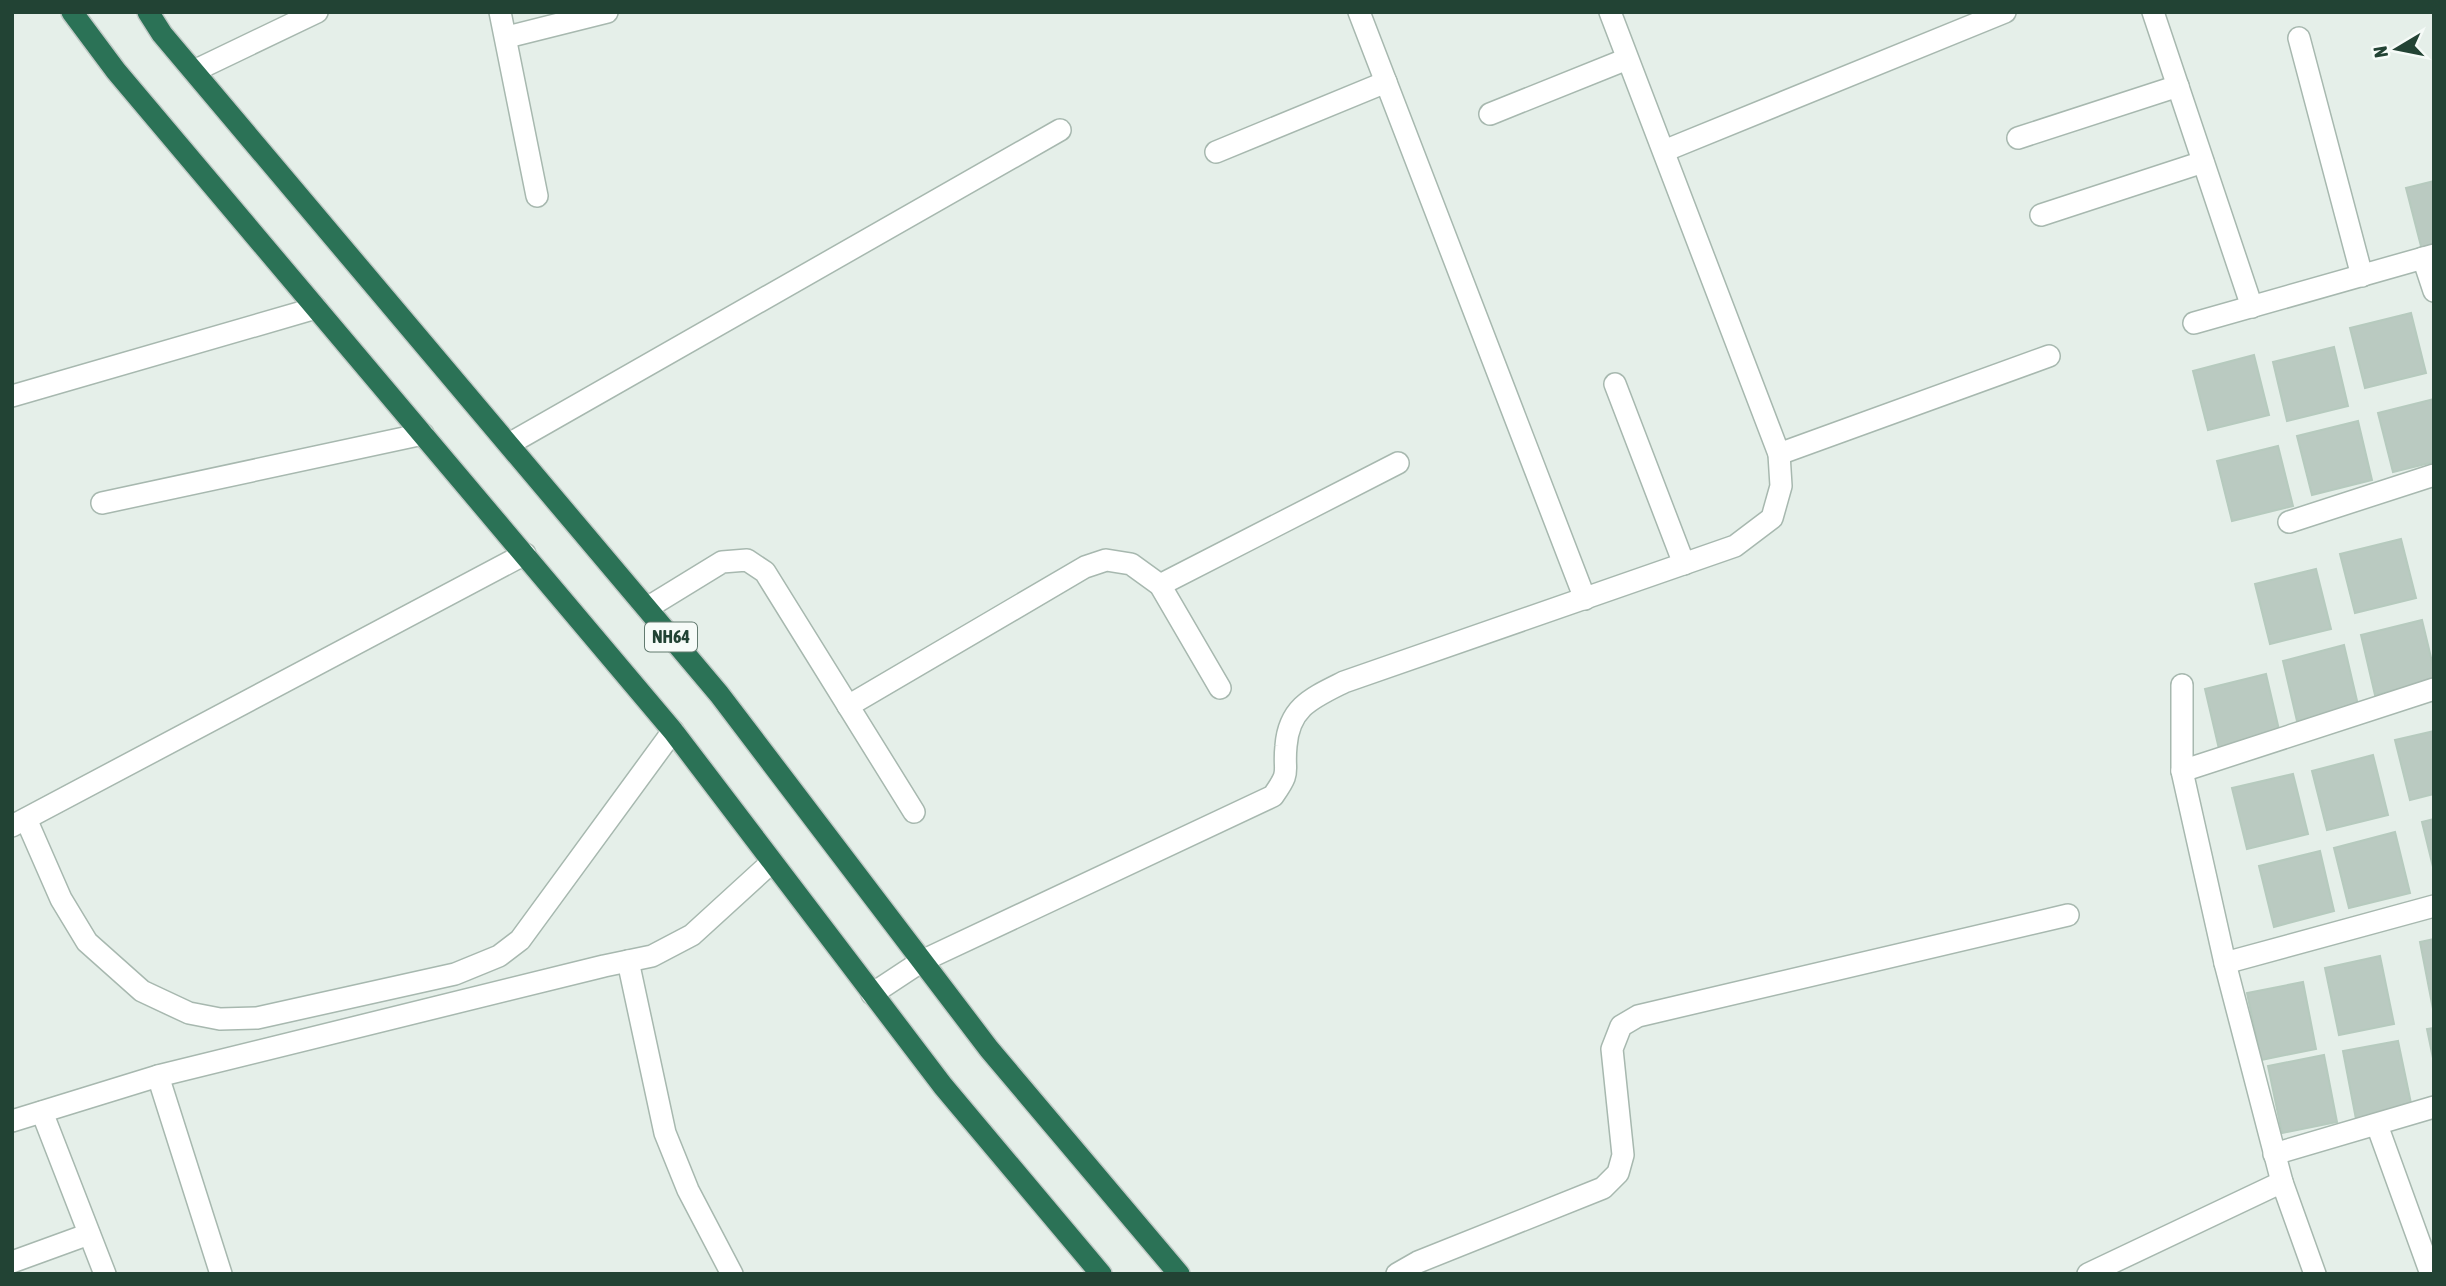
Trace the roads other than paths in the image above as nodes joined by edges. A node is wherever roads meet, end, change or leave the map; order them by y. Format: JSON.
{"nodes":[{"id":1,"x":72,"y":12,"type":"edge"},
{"id":2,"x":148,"y":12,"type":"edge"},
{"id":3,"x":317,"y":12,"type":"edge"},
{"id":4,"x":500,"y":12,"type":"edge"},
{"id":5,"x":607,"y":12,"type":"edge"},
{"id":6,"x":1359,"y":12,"type":"edge"},
{"id":7,"x":1610,"y":12,"type":"edge"},
{"id":8,"x":2005,"y":12,"type":"edge"},
{"id":9,"x":2153,"y":12,"type":"edge"},
{"id":10,"x":507,"y":37,"type":"junction"},
{"id":11,"x":2299,"y":38,"type":"dead end"},
{"id":12,"x":1627,"y":59,"type":"junction"},
{"id":13,"x":194,"y":71,"type":"junction"},
{"id":14,"x":1386,"y":82,"type":"junction"},
{"id":15,"x":2178,"y":86,"type":"junction"},
{"id":16,"x":1490,"y":114,"type":"dead end"},
{"id":17,"x":1060,"y":130,"type":"dead end"},
{"id":18,"x":2018,"y":138,"type":"dead end"},
{"id":19,"x":1216,"y":152,"type":"dead end"},
{"id":20,"x":1664,"y":152,"type":"junction"},
{"id":21,"x":2203,"y":162,"type":"junction"},
{"id":22,"x":537,"y":196,"type":"dead end"},
{"id":23,"x":2041,"y":215,"type":"dead end"},
{"id":24,"x":2429,"y":256,"type":"edge"},
{"id":25,"x":2362,"y":275,"type":"junction"},
{"id":26,"x":2434,"y":291,"type":"edge"},
{"id":27,"x":2252,"y":307,"type":"junction"},
{"id":28,"x":316,"y":308,"type":"junction"},
{"id":29,"x":2194,"y":323,"type":"dead end"},
{"id":30,"x":2049,"y":356,"type":"dead end"},
{"id":31,"x":1615,"y":384,"type":"dead end"},
{"id":32,"x":12,"y":396,"type":"edge"},
{"id":33,"x":423,"y":434,"type":"junction"},
{"id":34,"x":509,"y":444,"type":"junction"},
{"id":35,"x":1779,"y":454,"type":"junction"},
{"id":36,"x":1398,"y":463,"type":"dead end"},
{"id":37,"x":2432,"y":483,"type":"edge"},
{"id":38,"x":102,"y":503,"type":"dead end"},
{"id":39,"x":2289,"y":522,"type":"dead end"},
{"id":40,"x":525,"y":554,"type":"junction"},
{"id":41,"x":1684,"y":564,"type":"junction"},
{"id":42,"x":1160,"y":585,"type":"junction"},
{"id":43,"x":1586,"y":599,"type":"junction"},
{"id":44,"x":647,"y":608,"type":"junction"},
{"id":45,"x":2182,"y":685,"type":"dead end"},
{"id":46,"x":1220,"y":688,"type":"dead end"},
{"id":47,"x":2434,"y":689,"type":"edge"},
{"id":48,"x":848,"y":706,"type":"junction"},
{"id":49,"x":673,"y":731,"type":"junction"},
{"id":50,"x":2182,"y":771,"type":"junction"},
{"id":51,"x":914,"y":812,"type":"dead end"},
{"id":52,"x":19,"y":822,"type":"edge"},
{"id":53,"x":772,"y":862,"type":"junction"},
{"id":54,"x":2434,"y":906,"type":"edge"},
{"id":55,"x":2067,"y":915,"type":"dead end"},
{"id":56,"x":628,"y":961,"type":"junction"},
{"id":57,"x":922,"y":961,"type":"junction"},
{"id":58,"x":2225,"y":963,"type":"junction"},
{"id":59,"x":872,"y":994,"type":"junction"},
{"id":60,"x":158,"y":1076,"type":"junction"},
{"id":61,"x":2434,"y":1107,"type":"edge"},
{"id":62,"x":42,"y":1112,"type":"junction"},
{"id":63,"x":12,"y":1121,"type":"edge"},
{"id":64,"x":2376,"y":1125,"type":"junction"},
{"id":65,"x":2274,"y":1154,"type":"junction"},
{"id":66,"x":2281,"y":1182,"type":"junction"},
{"id":67,"x":89,"y":1234,"type":"junction"},
{"id":68,"x":12,"y":1262,"type":"edge"},
{"id":69,"x":105,"y":1274,"type":"edge"},
{"id":70,"x":221,"y":1274,"type":"edge"},
{"id":71,"x":732,"y":1274,"type":"edge"},
{"id":72,"x":1101,"y":1274,"type":"edge"},
{"id":73,"x":1179,"y":1274,"type":"edge"},
{"id":74,"x":1396,"y":1274,"type":"edge"},
{"id":75,"x":2088,"y":1274,"type":"edge"},
{"id":76,"x":2315,"y":1274,"type":"edge"},
{"id":77,"x":2431,"y":1274,"type":"edge"}],
"edges":[{"from":1,"to":28,"type":"highway"},
{"from":2,"to":13,"type":"highway","number":"NH64"},
{"from":3,"to":13,"type":"street"},
{"from":4,"to":10,"type":"street"},
{"from":5,"to":10,"type":"street"},
{"from":6,"to":14,"type":"street"},
{"from":7,"to":12,"type":"street"},
{"from":8,"to":20,"type":"street"},
{"from":9,"to":15,"type":"street"},
{"from":10,"to":22,"type":"street"},
{"from":11,"to":25,"type":"street"},
{"from":12,"to":16,"type":"street"},
{"from":12,"to":20,"type":"street"},
{"from":13,"to":34,"type":"highway","number":"NH64"},
{"from":14,"to":19,"type":"street"},
{"from":14,"to":43,"type":"street"},
{"from":15,"to":18,"type":"street"},
{"from":15,"to":21,"type":"street"},
{"from":17,"to":34,"type":"street"},
{"from":20,"to":35,"type":"street"},
{"from":21,"to":23,"type":"street"},
{"from":21,"to":27,"type":"street"},
{"from":24,"to":25,"type":"street"},
{"from":24,"to":26,"type":"street"},
{"from":25,"to":27,"type":"street"},
{"from":27,"to":29,"type":"street"},
{"from":28,"to":32,"type":"street"},
{"from":28,"to":33,"type":"highway"},
{"from":30,"to":35,"type":"street"},
{"from":31,"to":41,"type":"street"},
{"from":33,"to":38,"type":"street"},
{"from":33,"to":40,"type":"highway"},
{"from":34,"to":44,"type":"highway","number":"NH64"},
{"from":35,"to":41,"type":"street"},
{"from":36,"to":42,"type":"street"},
{"from":37,"to":39,"type":"street"},
{"from":40,"to":49,"type":"highway"},
{"from":40,"to":52,"type":"street"},
{"from":41,"to":43,"type":"street"},
{"from":42,"to":46,"type":"street"},
{"from":42,"to":48,"type":"street"},
{"from":43,"to":57,"type":"street"},
{"from":44,"to":48,"type":"street"},
{"from":44,"to":57,"type":"highway","number":"NH64"},
{"from":45,"to":50,"type":"street"},
{"from":47,"to":50,"type":"street"},
{"from":48,"to":51,"type":"street"},
{"from":49,"to":52,"type":"street"},
{"from":49,"to":53,"type":"highway"},
{"from":50,"to":58,"type":"street"},
{"from":53,"to":56,"type":"street"},
{"from":53,"to":59,"type":"highway"},
{"from":54,"to":58,"type":"street"},
{"from":55,"to":74,"type":"street"},
{"from":56,"to":60,"type":"street"},
{"from":56,"to":71,"type":"street"},
{"from":57,"to":59,"type":"street"},
{"from":57,"to":73,"type":"highway","number":"NH64"},
{"from":58,"to":65,"type":"street"},
{"from":59,"to":72,"type":"highway"},
{"from":60,"to":62,"type":"street"},
{"from":60,"to":70,"type":"street"},
{"from":61,"to":64,"type":"street"},
{"from":62,"to":63,"type":"street"},
{"from":62,"to":67,"type":"street"},
{"from":64,"to":65,"type":"street"},
{"from":64,"to":77,"type":"street"},
{"from":65,"to":66,"type":"street"},
{"from":66,"to":75,"type":"street"},
{"from":66,"to":76,"type":"street"},
{"from":67,"to":68,"type":"street"},
{"from":67,"to":69,"type":"street"}]}
